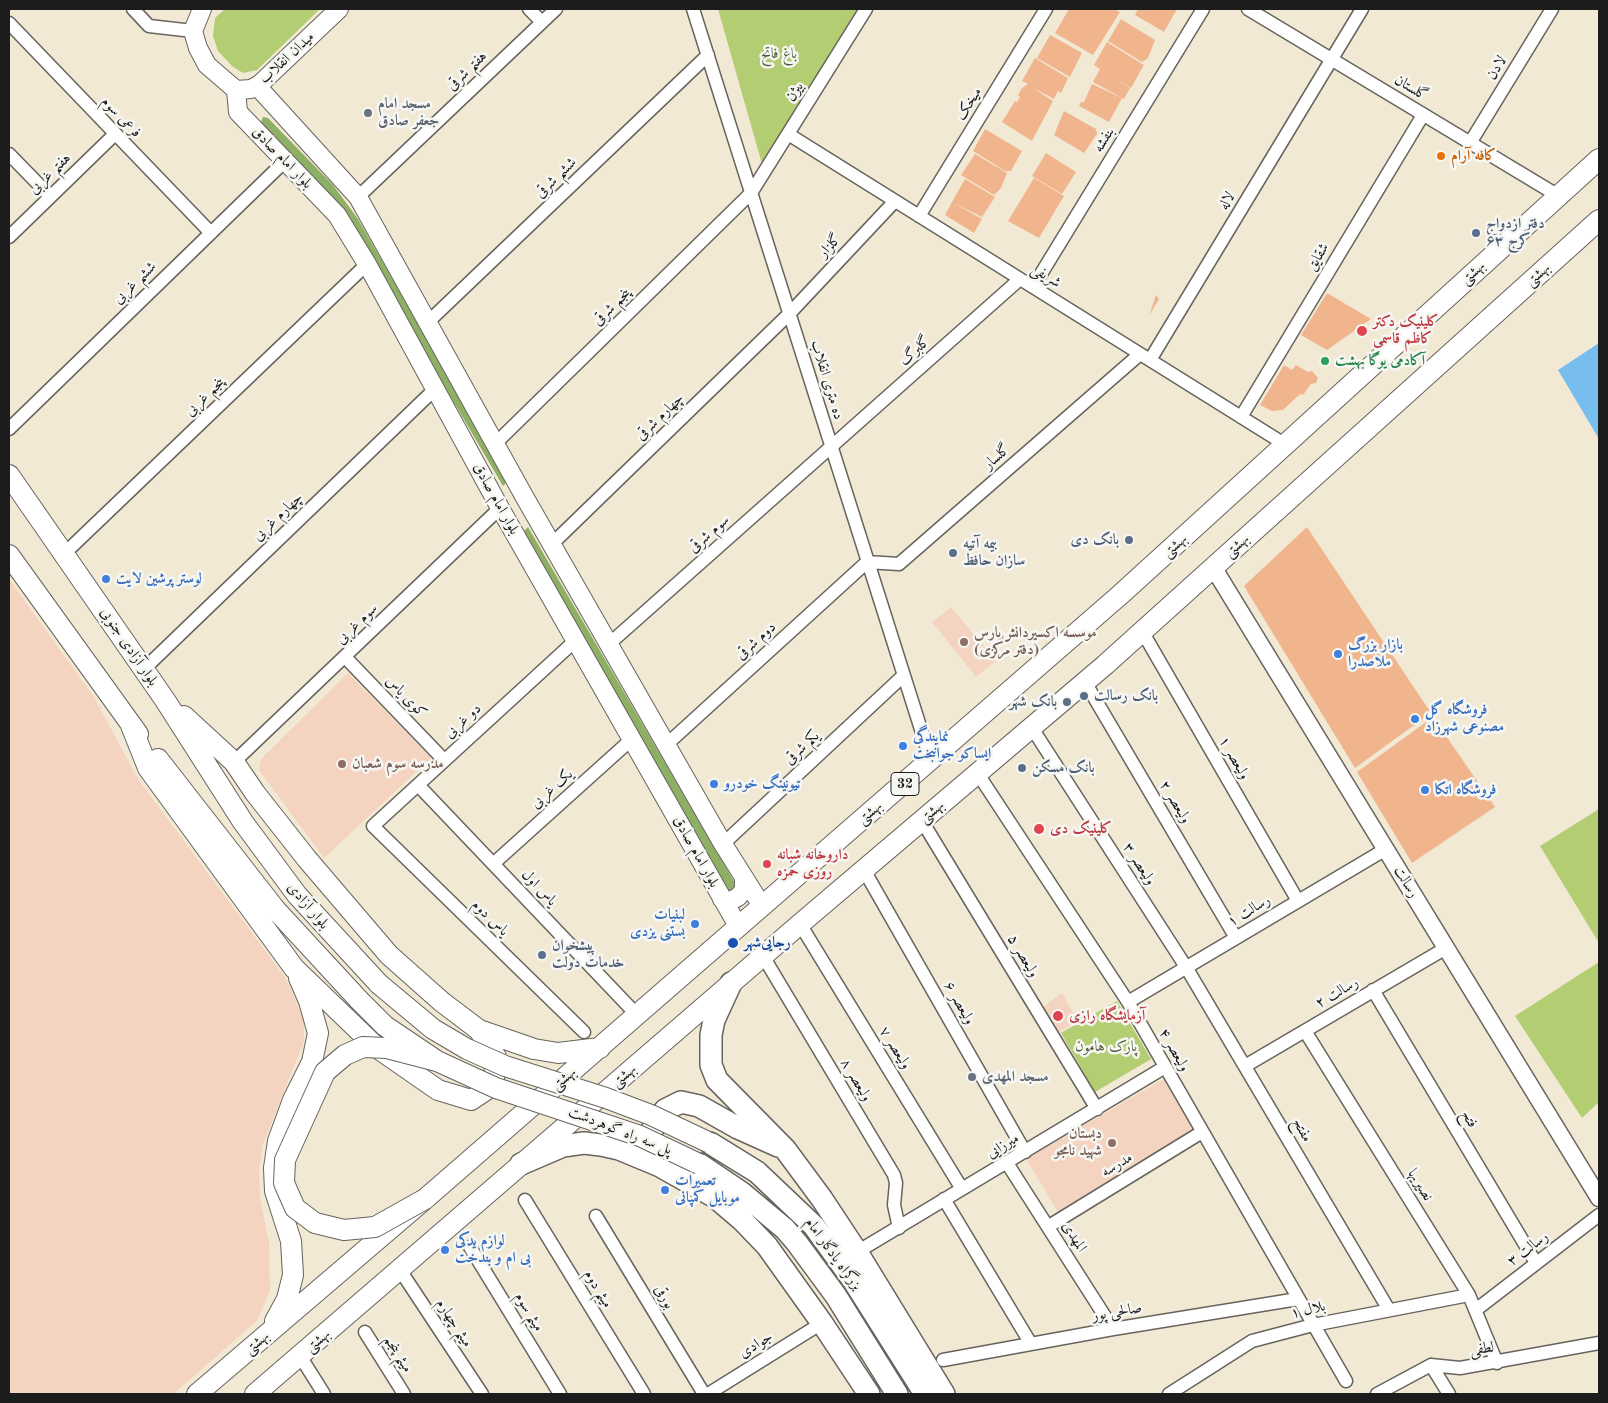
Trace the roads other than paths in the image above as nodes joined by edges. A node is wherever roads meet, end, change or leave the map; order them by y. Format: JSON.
{"nodes":[{"id":1,"x":132,"y":9,"type":"edge"},
{"id":2,"x":202,"y":9,"type":"edge"},
{"id":3,"x":339,"y":9,"type":"edge"},
{"id":4,"x":529,"y":9,"type":"edge"},
{"id":5,"x":556,"y":9,"type":"edge"},
{"id":6,"x":693,"y":9,"type":"edge"},
{"id":7,"x":866,"y":9,"type":"edge"},
{"id":8,"x":1046,"y":9,"type":"edge"},
{"id":9,"x":1203,"y":9,"type":"edge"},
{"id":10,"x":1248,"y":9,"type":"edge"},
{"id":11,"x":1362,"y":9,"type":"edge"},
{"id":12,"x":1552,"y":9,"type":"edge"},
{"id":13,"x":542,"y":22,"type":"junction"},
{"id":14,"x":9,"y":23,"type":"edge"},
{"id":15,"x":193,"y":31,"type":"junction"},
{"id":16,"x":708,"y":56,"type":"junction"},
{"id":17,"x":1332,"y":59,"type":"junction"},
{"id":18,"x":257,"y":86,"type":"junction"},
{"id":19,"x":236,"y":90,"type":"junction"},
{"id":20,"x":1423,"y":115,"type":"junction"},
{"id":21,"x":115,"y":134,"type":"junction"},
{"id":22,"x":788,"y":134,"type":"junction"},
{"id":23,"x":1470,"y":143,"type":"junction"},
{"id":24,"x":9,"y":154,"type":"edge"},
{"id":25,"x":1599,"y":159,"type":"edge"},
{"id":26,"x":285,"y":161,"type":"junction"},
{"id":27,"x":751,"y":193,"type":"junction"},
{"id":28,"x":50,"y":196,"type":"junction"},
{"id":29,"x":1557,"y":196,"type":"junction"},
{"id":30,"x":358,"y":197,"type":"junction"},
{"id":31,"x":895,"y":201,"type":"junction"},
{"id":32,"x":919,"y":216,"type":"junction"},
{"id":33,"x":1599,"y":220,"type":"edge"},
{"id":34,"x":210,"y":232,"type":"junction"},
{"id":35,"x":9,"y":236,"type":"edge"},
{"id":36,"x":367,"y":264,"type":"junction"},
{"id":37,"x":1020,"y":279,"type":"junction"},
{"id":38,"x":1033,"y":287,"type":"junction"},
{"id":39,"x":789,"y":314,"type":"junction"},
{"id":40,"x":427,"y":323,"type":"junction"},
{"id":41,"x":1145,"y":357,"type":"junction"},
{"id":42,"x":435,"y":389,"type":"junction"},
{"id":43,"x":1240,"y":417,"type":"junction"},
{"id":44,"x":9,"y":429,"type":"edge"},
{"id":45,"x":496,"y":443,"type":"junction"},
{"id":46,"x":1286,"y":445,"type":"junction"},
{"id":47,"x":831,"y":448,"type":"junction"},
{"id":48,"x":9,"y":475,"type":"edge"},
{"id":49,"x":524,"y":496,"type":"junction"},
{"id":50,"x":500,"y":508,"type":"junction"},
{"id":51,"x":553,"y":544,"type":"junction"},
{"id":52,"x":65,"y":553,"type":"junction"},
{"id":53,"x":9,"y":555,"type":"edge"},
{"id":54,"x":867,"y":562,"type":"junction"},
{"id":55,"x":1213,"y":567,"type":"junction"},
{"id":56,"x":1142,"y":631,"type":"junction"},
{"id":57,"x":576,"y":640,"type":"junction"},
{"id":58,"x":609,"y":644,"type":"junction"},
{"id":59,"x":345,"y":657,"type":"junction"},
{"id":60,"x":144,"y":669,"type":"junction"},
{"id":61,"x":903,"y":676,"type":"junction"},
{"id":62,"x":1085,"y":682,"type":"junction"},
{"id":63,"x":166,"y":700,"type":"junction"},
{"id":64,"x":130,"y":724,"type":"junction"},
{"id":65,"x":1032,"y":728,"type":"junction"},
{"id":66,"x":632,"y":738,"type":"junction"},
{"id":67,"x":666,"y":745,"type":"junction"},
{"id":68,"x":444,"y":760,"type":"junction"},
{"id":69,"x":931,"y":761,"type":"junction"},
{"id":70,"x":234,"y":762,"type":"junction"},
{"id":71,"x":978,"y":774,"type":"junction"},
{"id":72,"x":418,"y":785,"type":"junction"},
{"id":73,"x":922,"y":821,"type":"junction"},
{"id":74,"x":243,"y":822,"type":"joint"},
{"id":75,"x":373,"y":826,"type":"joint"},
{"id":76,"x":723,"y":844,"type":"junction"},
{"id":77,"x":1386,"y":849,"type":"junction"},
{"id":78,"x":493,"y":864,"type":"junction"},
{"id":79,"x":864,"y":870,"type":"junction"},
{"id":80,"x":744,"y":880,"type":"junction"},
{"id":81,"x":722,"y":900,"type":"junction"},
{"id":82,"x":1298,"y":901,"type":"junction"},
{"id":83,"x":762,"y":906,"type":"junction"},
{"id":84,"x":800,"y":924,"type":"junction"},
{"id":85,"x":738,"y":926,"type":"junction"},
{"id":86,"x":1236,"y":938,"type":"junction"},
{"id":87,"x":1446,"y":948,"type":"junction"},
{"id":88,"x":763,"y":956,"type":"junction"},
{"id":89,"x":1186,"y":967,"type":"junction"},
{"id":90,"x":294,"y":968,"type":"junction"},
{"id":91,"x":379,"y":984,"type":"joint"},
{"id":92,"x":732,"y":984,"type":"junction"},
{"id":93,"x":1373,"y":990,"type":"junction"},
{"id":94,"x":359,"y":1000,"type":"joint"},
{"id":95,"x":1128,"y":1002,"type":"junction"},
{"id":96,"x":637,"y":1015,"type":"junction"},
{"id":97,"x":479,"y":1030,"type":"junction"},
{"id":98,"x":1305,"y":1031,"type":"junction"},
{"id":99,"x":584,"y":1032,"type":"dead end"},
{"id":100,"x":600,"y":1048,"type":"junction"},
{"id":101,"x":437,"y":1061,"type":"junction"},
{"id":102,"x":1245,"y":1066,"type":"junction"},
{"id":103,"x":1165,"y":1067,"type":"junction"},
{"id":104,"x":1097,"y":1109,"type":"junction"},
{"id":105,"x":1202,"y":1132,"type":"junction"},
{"id":106,"x":710,"y":1143,"type":"joint"},
{"id":107,"x":785,"y":1149,"type":"junction"},
{"id":108,"x":1025,"y":1152,"type":"junction"},
{"id":109,"x":1007,"y":1163,"type":"junction"},
{"id":110,"x":521,"y":1164,"type":"junction"},
{"id":111,"x":699,"y":1164,"type":"joint"},
{"id":112,"x":660,"y":1166,"type":"junction"},
{"id":113,"x":962,"y":1189,"type":"junction"},
{"id":114,"x":1599,"y":1198,"type":"edge"},
{"id":115,"x":944,"y":1199,"type":"junction"},
{"id":116,"x":425,"y":1200,"type":"junction"},
{"id":117,"x":525,"y":1200,"type":"dead end"},
{"id":118,"x":1599,"y":1215,"type":"edge"},
{"id":119,"x":596,"y":1216,"type":"dead end"},
{"id":120,"x":1048,"y":1226,"type":"junction"},
{"id":121,"x":899,"y":1228,"type":"junction"},
{"id":122,"x":470,"y":1247,"type":"dead end"},
{"id":123,"x":857,"y":1252,"type":"junction"},
{"id":124,"x":1536,"y":1263,"type":"junction"},
{"id":125,"x":400,"y":1270,"type":"junction"},
{"id":126,"x":1469,"y":1295,"type":"junction"},
{"id":127,"x":1298,"y":1299,"type":"junction"},
{"id":128,"x":1476,"y":1309,"type":"junction"},
{"id":129,"x":1389,"y":1310,"type":"junction"},
{"id":130,"x":822,"y":1323,"type":"junction"},
{"id":131,"x":1312,"y":1325,"type":"junction"},
{"id":132,"x":1112,"y":1329,"type":"junction"},
{"id":133,"x":365,"y":1332,"type":"dead end"},
{"id":134,"x":268,"y":1333,"type":"junction"},
{"id":135,"x":1031,"y":1344,"type":"junction"},
{"id":136,"x":1599,"y":1344,"type":"edge"},
{"id":137,"x":300,"y":1356,"type":"junction"},
{"id":138,"x":943,"y":1360,"type":"dead end"},
{"id":139,"x":1496,"y":1363,"type":"junction"},
{"id":140,"x":1431,"y":1365,"type":"junction"},
{"id":141,"x":1346,"y":1381,"type":"dead end"},
{"id":142,"x":197,"y":1394,"type":"edge"},
{"id":143,"x":255,"y":1394,"type":"edge"},
{"id":144,"x":324,"y":1394,"type":"edge"},
{"id":145,"x":404,"y":1394,"type":"edge"},
{"id":146,"x":482,"y":1394,"type":"edge"},
{"id":147,"x":560,"y":1394,"type":"edge"},
{"id":148,"x":644,"y":1394,"type":"edge"},
{"id":149,"x":706,"y":1394,"type":"edge"},
{"id":150,"x":869,"y":1394,"type":"edge"},
{"id":151,"x":898,"y":1394,"type":"edge"},
{"id":152,"x":925,"y":1394,"type":"edge"},
{"id":153,"x":944,"y":1394,"type":"edge"},
{"id":154,"x":1169,"y":1394,"type":"edge"},
{"id":155,"x":1377,"y":1394,"type":"edge"},
{"id":156,"x":1449,"y":1394,"type":"edge"}],
"edges":[{"from":1,"to":15,"type":"street"},
{"from":2,"to":15,"type":"main road"},
{"from":3,"to":18,"type":"main road","name":"میدان انقلاب"},
{"from":4,"to":13,"type":"street"},
{"from":5,"to":13,"type":"street","name":"هفتم شرقی"},
{"from":6,"to":16,"type":"street","name":"ده متری انقلاب"},
{"from":7,"to":22,"type":"street","name":"بیژن"},
{"from":8,"to":32,"type":"street","name":"میخک"},
{"from":9,"to":38,"type":"street","name":"بنفشه"},
{"from":10,"to":17,"type":"street","name":"گلستان"},
{"from":11,"to":17,"type":"street","name":"لاله"},
{"from":12,"to":23,"type":"street","name":"لادن"},
{"from":13,"to":30,"type":"street","name":"هفتم شرقی"},
{"from":14,"to":21,"type":"street","name":"فرعی سوم"},
{"from":15,"to":19,"type":"main road"},
{"from":16,"to":27,"type":"street","name":"ده متری انقلاب"},
{"from":16,"to":40,"type":"street","name":"ششم شرقی"},
{"from":17,"to":20,"type":"street","name":"گلستان"},
{"from":17,"to":41,"type":"street","name":"لاله"},
{"from":18,"to":19,"type":"main road","name":"میدان انقلاب"},
{"from":18,"to":30,"type":"main road","name":"بلوار امام صادق"},
{"from":19,"to":26,"type":"main road","name":"بلوار امام صادق"},
{"from":20,"to":23,"type":"street","name":"گلستان"},
{"from":20,"to":43,"type":"street","name":"شقایق"},
{"from":21,"to":28,"type":"street","name":"هفتم غربی"},
{"from":21,"to":34,"type":"street","name":"فرعی سوم"},
{"from":22,"to":27,"type":"street","name":"بیژن"},
{"from":22,"to":31,"type":"street","name":"شریفی"},
{"from":23,"to":29,"type":"street","name":"گلستان"},
{"from":24,"to":28,"type":"street"},
{"from":25,"to":29,"type":"main road","name":"بهشتى","number":"32"},
{"from":26,"to":34,"type":"street","name":"ششم غربی"},
{"from":26,"to":36,"type":"main road","name":"بلوار امام صادق"},
{"from":27,"to":39,"type":"street","name":"ده متری انقلاب"},
{"from":27,"to":45,"type":"street","name":"پنجم شرقی"},
{"from":28,"to":35,"type":"street","name":"هفتم غربی"},
{"from":29,"to":46,"type":"main road","name":"بهشتى","number":"32"},
{"from":30,"to":40,"type":"main road","name":"بلوار امام صادق"},
{"from":31,"to":32,"type":"street","name":"شریفی"},
{"from":31,"to":39,"type":"street","name":"گلزار"},
{"from":32,"to":37,"type":"street","name":"شریفی"},
{"from":33,"to":55,"type":"main road","name":"بهشتی","number":"32"},
{"from":34,"to":44,"type":"street","name":"ششم غربی"},
{"from":36,"to":42,"type":"main road","name":"بلوار امام صادق"},
{"from":36,"to":52,"type":"street","name":"پنجم غربی"},
{"from":37,"to":38,"type":"street","name":"شریفی"},
{"from":37,"to":47,"type":"street","name":"گلبرگ"},
{"from":38,"to":41,"type":"street","name":"شریفی"},
{"from":39,"to":47,"type":"street","name":"ده متری انقلاب"},
{"from":39,"to":51,"type":"street","name":"چهارم شرقی"},
{"from":40,"to":45,"type":"main road","name":"بلوار امام صادق"},
{"from":41,"to":43,"type":"street","name":"شریفی"},
{"from":41,"to":54,"type":"street","name":"گلسار"},
{"from":42,"to":50,"type":"main road","name":"بلوار امام صادق"},
{"from":42,"to":60,"type":"street","name":"چهارم غربی"},
{"from":43,"to":46,"type":"street","name":"شریفی"},
{"from":45,"to":49,"type":"main road","name":"بلوار امام صادق"},
{"from":46,"to":69,"type":"main road","name":"بهشتى","number":"32"},
{"from":47,"to":54,"type":"street","name":"ده متری انقلاب"},
{"from":47,"to":58,"type":"street","name":"سوم شرقی"},
{"from":48,"to":52,"type":"main road","name":"بلوار آزادی جنوبی"},
{"from":49,"to":50,"type":"main road"},
{"from":49,"to":51,"type":"main road","name":"بلوار امام صادق"},
{"from":50,"to":57,"type":"main road","name":"بلوار امام صادق"},
{"from":50,"to":59,"type":"street","name":"سوم غربی"},
{"from":51,"to":58,"type":"main road","name":"بلوار امام صادق"},
{"from":52,"to":60,"type":"main road","name":"بلوار آزادی جنوبی"},
{"from":53,"to":64,"type":"main road"},
{"from":54,"to":61,"type":"street","name":"ده متری انقلاب"},
{"from":54,"to":67,"type":"street","name":"دوم شرقی"},
{"from":55,"to":56,"type":"main road","name":"بهشتی","number":"32"},
{"from":55,"to":77,"type":"street","name":"رسالت"},
{"from":56,"to":62,"type":"main road","name":"بهشتی","number":"32"},
{"from":56,"to":82,"type":"street","name":"ولیعصر ۱"},
{"from":57,"to":66,"type":"main road","name":"بلوار امام صادق"},
{"from":57,"to":68,"type":"street","name":"دو غربی"},
{"from":58,"to":67,"type":"main road","name":"بلوار امام صادق"},
{"from":59,"to":68,"type":"street","name":"کوی یاس"},
{"from":59,"to":70,"type":"street","name":"سوم غربی"},
{"from":60,"to":63,"type":"main road","name":"بلوار آزادی جنوبی"},
{"from":61,"to":69,"type":"street","name":"ده متری انقلاب"},
{"from":61,"to":76,"type":"street","name":"یکم شرقی"},
{"from":62,"to":65,"type":"main road","name":"بهشتی","number":"32"},
{"from":62,"to":86,"type":"street","name":"ولیعصر ۲"},
{"from":63,"to":70,"type":"main road"},
{"from":63,"to":74,"type":"main road","name":"بلوار آزادی جنوبی"},
{"from":64,"to":90,"type":"main road"},
{"from":64,"to":94,"type":"main road","name":"بلوار آزادی"},
{"from":65,"to":71,"type":"main road","name":"بهشتی","number":"32"},
{"from":65,"to":89,"type":"street","name":"ولیعصر ۳"},
{"from":66,"to":78,"type":"street","name":"یک غربی"},
{"from":66,"to":81,"type":"main road","name":"بلوار امام صادق"},
{"from":67,"to":76,"type":"main road","name":"بلوار امام صادق"},
{"from":68,"to":72,"type":"street","name":"دو غربی"},
{"from":69,"to":83,"type":"main road","name":"بهشتى","number":"32"},
{"from":70,"to":97,"type":"main road"},
{"from":71,"to":73,"type":"main road","name":"بهشتی","number":"32"},
{"from":71,"to":95,"type":"street","name":"ولیعصر ۴"},
{"from":72,"to":75,"type":"street","name":"دو غربی"},
{"from":72,"to":78,"type":"street","name":"یاس اول"},
{"from":73,"to":79,"type":"main road","name":"بهشتی","number":"32"},
{"from":73,"to":104,"type":"street","name":"ولیعصر ۵"},
{"from":74,"to":91,"type":"main road","name":"بلوار آزادی"},
{"from":75,"to":99,"type":"street","name":"یاس دوم"},
{"from":76,"to":80,"type":"main road","name":"بلوار امام صادق"},
{"from":77,"to":82,"type":"street","name":"رسالت ۱"},
{"from":77,"to":87,"type":"street","name":"رسالت"},
{"from":78,"to":96,"type":"street","name":"یاس اول"},
{"from":79,"to":84,"type":"main road","name":"بهشتی","number":"32"},
{"from":79,"to":108,"type":"street","name":"ولیعصر ۶"},
{"from":80,"to":81,"type":"main road"},
{"from":80,"to":83,"type":"main road","name":"بلوار امام صادق"},
{"from":81,"to":85,"type":"main road","name":"بلوار امام صادق"},
{"from":82,"to":86,"type":"street","name":"رسالت ۱"},
{"from":83,"to":85,"type":"main road","name":"بهشتى","number":"32"},
{"from":84,"to":88,"type":"main road","name":"بهشتی","number":"32"},
{"from":84,"to":113,"type":"street","name":"ولیعصر ۷"},
{"from":85,"to":96,"type":"main road","name":"بهشتى","number":"32"},
{"from":86,"to":89,"type":"street","name":"رسالت ۱"},
{"from":87,"to":93,"type":"street","name":"رسالت ۲"},
{"from":87,"to":114,"type":"street","name":"رسالت"},
{"from":88,"to":92,"type":"main road","name":"بهشتی","number":"32"},
{"from":88,"to":121,"type":"street","name":"ولیعصر ۸"},
{"from":89,"to":95,"type":"street","name":"رسالت ۱"},
{"from":89,"to":102,"type":"street","name":"مفتح"},
{"from":90,"to":97,"type":"main road"},
{"from":90,"to":134,"type":"main road"},
{"from":91,"to":106,"type":"main road","name":"پل سه راه گوهردشت","bridge":true},
{"from":92,"to":107,"type":"highway"},
{"from":92,"to":110,"type":"main road","name":"بهشتی","number":"32"},
{"from":93,"to":98,"type":"street","name":"رسالت ۲"},
{"from":93,"to":124,"type":"street","name":"فتح"},
{"from":94,"to":101,"type":"main road","name":"پل سه راه گوهردشت","bridge":true},
{"from":95,"to":103,"type":"street","name":"ولیعصر ۴"},
{"from":96,"to":100,"type":"main road","name":"بهشتى","number":"32"},
{"from":97,"to":100,"type":"main road"},
{"from":98,"to":102,"type":"street","name":"رسالت ۲"},
{"from":98,"to":126,"type":"street","name":"نصیریها"},
{"from":100,"to":116,"type":"main road","name":"بهشتى","number":"32"},
{"from":101,"to":111,"type":"main road","name":"پل سه راه گوهردشت","bridge":true},
{"from":101,"to":116,"type":"main road","bridge":true},
{"from":102,"to":129,"type":"street","name":"مفتح"},
{"from":103,"to":104,"type":"street","name":"میرزایی"},
{"from":103,"to":105,"type":"street","name":"ولیعصر ۴"},
{"from":104,"to":108,"type":"street","name":"میرزایی"},
{"from":105,"to":120,"type":"street","name":"مدرسه"},
{"from":105,"to":127,"type":"street","name":"ولیعصر ۴"},
{"from":106,"to":152,"type":"highway","name":"بزرگراه یادگار امام"},
{"from":107,"to":112,"type":"highway"},
{"from":107,"to":123,"type":"highway"},
{"from":108,"to":109,"type":"street","name":"میرزایی"},
{"from":109,"to":113,"type":"street","name":"میرزایی"},
{"from":109,"to":120,"type":"street","name":"المهدی"},
{"from":110,"to":112,"type":"highway"},
{"from":110,"to":125,"type":"main road","name":"بهشتی","number":"32"},
{"from":111,"to":151,"type":"highway","name":"بزرگراه یادگار امام"},
{"from":112,"to":130,"type":"highway"},
{"from":113,"to":115,"type":"street","name":"میرزایی"},
{"from":115,"to":121,"type":"street","name":"میرزایی"},
{"from":115,"to":135,"type":"street"},
{"from":116,"to":134,"type":"main road","name":"بهشتى","number":"32"},
{"from":117,"to":148,"type":"street","name":"میثم دوم"},
{"from":118,"to":124,"type":"street","name":"رسالت ۳"},
{"from":119,"to":149,"type":"street","name":"بورقی"},
{"from":120,"to":132,"type":"street","name":"المهدی"},
{"from":121,"to":123,"type":"street","name":"میرزایی"},
{"from":122,"to":147,"type":"street","name":"میثم سوم"},
{"from":123,"to":153,"type":"highway"},
{"from":124,"to":128,"type":"street","name":"رسالت ۳"},
{"from":125,"to":137,"type":"main road","name":"بهشتی","number":"32"},
{"from":125,"to":146,"type":"street","name":"میثم چهارم"},
{"from":126,"to":128,"type":"street","name":"نصیریها"},
{"from":126,"to":129,"type":"street","name":"بلال ۱"},
{"from":127,"to":131,"type":"street","name":"ولیعصر ۴"},
{"from":127,"to":132,"type":"street","name":"صالحی پور"},
{"from":128,"to":139,"type":"street","name":"نصیریها"},
{"from":129,"to":131,"type":"street","name":"بلال ۱"},
{"from":130,"to":149,"type":"street","name":"جوادی"},
{"from":130,"to":150,"type":"highway"},
{"from":131,"to":141,"type":"street","name":"ولیعصر ۴"},
{"from":131,"to":154,"type":"street","name":"بلال ۱"},
{"from":132,"to":135,"type":"street","name":"صالحی پور"},
{"from":133,"to":145,"type":"street","name":"میثم پنجم"},
{"from":134,"to":142,"type":"main road","name":"بهشتى","number":"32"},
{"from":135,"to":138,"type":"street","name":"صالحی پور"},
{"from":136,"to":139,"type":"street","name":"لطفی"},
{"from":137,"to":143,"type":"main road","name":"بهشتی","number":"32"},
{"from":137,"to":144,"type":"street"},
{"from":139,"to":140,"type":"street","name":"لطفی"},
{"from":140,"to":155,"type":"street"},
{"from":140,"to":156,"type":"street"}]}
